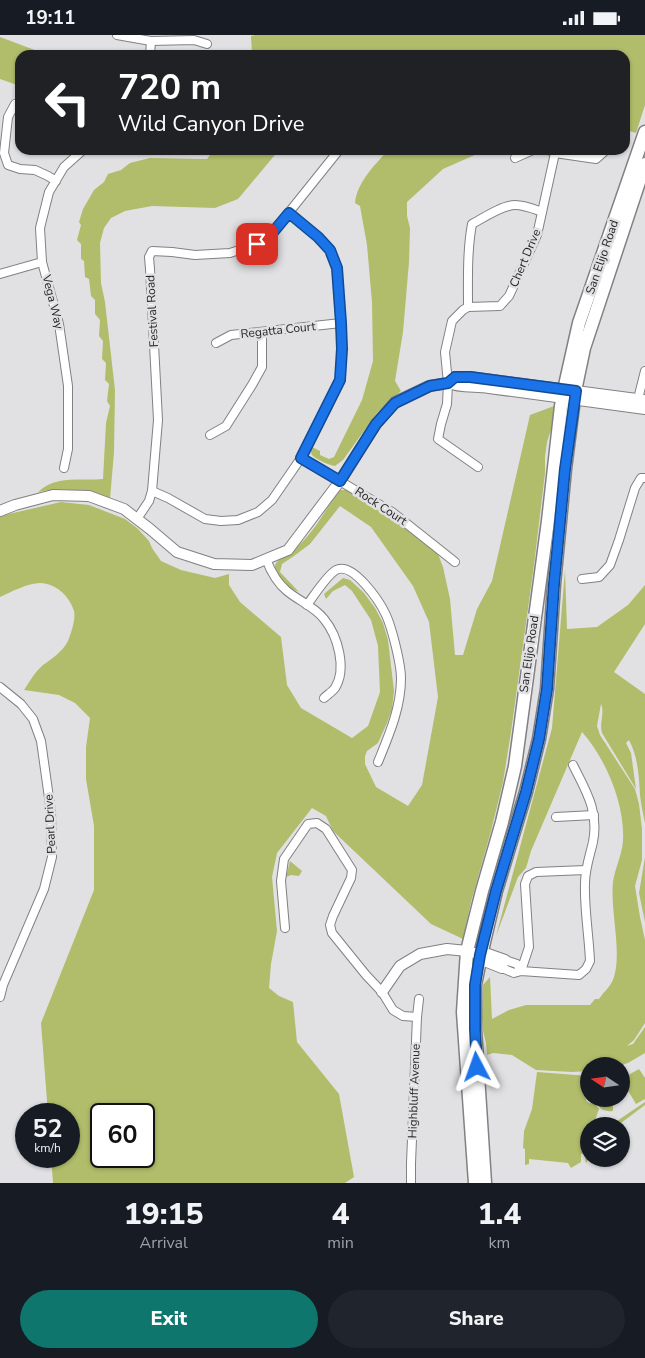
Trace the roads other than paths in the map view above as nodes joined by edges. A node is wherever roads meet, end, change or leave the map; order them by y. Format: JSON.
{"nodes":[{"id":1,"x":117,"y":35,"type":"edge"},
{"id":2,"x":150,"y":41,"type":"junction"},
{"id":3,"x":207,"y":43,"type":"dead end"},
{"id":4,"x":150,"y":50,"type":"edge"},
{"id":5,"x":15,"y":104,"type":"dead end"},
{"id":6,"x":645,"y":132,"type":"edge"},
{"id":7,"x":77,"y":155,"type":"edge"},
{"id":8,"x":335,"y":155,"type":"edge"},
{"id":9,"x":522,"y":155,"type":"edge"},
{"id":10,"x":550,"y":155,"type":"edge"},
{"id":11,"x":574,"y":155,"type":"edge"},
{"id":12,"x":601,"y":155,"type":"edge"},
{"id":13,"x":515,"y":158,"type":"dead end"},
{"id":14,"x":645,"y":164,"type":"edge"},
{"id":15,"x":56,"y":181,"type":"junction"},
{"id":16,"x":542,"y":212,"type":"junction"},
{"id":17,"x":289,"y":213,"type":"junction"},
{"id":18,"x":42,"y":262,"type":"junction"},
{"id":19,"x":0,"y":274,"type":"edge"},
{"id":20,"x":468,"y":307,"type":"junction"},
{"id":21,"x":341,"y":323,"type":"junction"},
{"id":22,"x":262,"y":332,"type":"junction"},
{"id":23,"x":216,"y":343,"type":"dead end"},
{"id":24,"x":645,"y":371,"type":"edge"},
{"id":25,"x":448,"y":383,"type":"junction"},
{"id":26,"x":569,"y":394,"type":"junction"},
{"id":27,"x":641,"y":399,"type":"edge"},
{"id":28,"x":645,"y":409,"type":"edge"},
{"id":29,"x":210,"y":435,"type":"dead end"},
{"id":30,"x":301,"y":458,"type":"junction"},
{"id":31,"x":478,"y":467,"type":"dead end"},
{"id":32,"x":64,"y":468,"type":"dead end"},
{"id":33,"x":645,"y":479,"type":"edge"},
{"id":34,"x":340,"y":481,"type":"junction"},
{"id":35,"x":152,"y":491,"type":"junction"},
{"id":36,"x":0,"y":511,"type":"edge"},
{"id":37,"x":137,"y":519,"type":"junction"},
{"id":38,"x":266,"y":559,"type":"junction"},
{"id":39,"x":455,"y":562,"type":"dead end"},
{"id":40,"x":582,"y":579,"type":"dead end"},
{"id":41,"x":308,"y":605,"type":"junction"},
{"id":42,"x":0,"y":687,"type":"edge"},
{"id":43,"x":324,"y":698,"type":"dead end"},
{"id":44,"x":378,"y":762,"type":"dead end"},
{"id":45,"x":573,"y":765,"type":"dead end"},
{"id":46,"x":594,"y":815,"type":"junction"},
{"id":47,"x":556,"y":817,"type":"dead end"},
{"id":48,"x":586,"y":870,"type":"junction"},
{"id":49,"x":285,"y":928,"type":"dead end"},
{"id":50,"x":467,"y":951,"type":"junction"},
{"id":51,"x":480,"y":955,"type":"junction"},
{"id":52,"x":504,"y":964,"type":"joint"},
{"id":53,"x":521,"y":971,"type":"junction"},
{"id":54,"x":382,"y":992,"type":"junction"},
{"id":55,"x":0,"y":997,"type":"edge"},
{"id":56,"x":419,"y":999,"type":"dead end"},
{"id":57,"x":417,"y":1017,"type":"junction"},
{"id":58,"x":412,"y":1183,"type":"edge"},
{"id":59,"x":474,"y":1183,"type":"edge"},
{"id":60,"x":486,"y":1183,"type":"edge"}],
"edges":[{"from":1,"to":2,"type":"street"},
{"from":2,"to":3,"type":"street"},
{"from":2,"to":4,"type":"street"},
{"from":5,"to":15,"type":"street"},
{"from":6,"to":26,"type":"main road","name":"San Elijo Road"},
{"from":7,"to":15,"type":"street","name":"Vega Way"},
{"from":8,"to":17,"type":"street"},
{"from":9,"to":13,"type":"street"},
{"from":10,"to":16,"type":"street","name":"Chert Drive"},
{"from":11,"to":12,"type":"street","name":"Chert Drive"},
{"from":14,"to":26,"type":"main road","name":"San Elijo Road"},
{"from":15,"to":18,"type":"street","name":"Vega Way"},
{"from":16,"to":20,"type":"street","name":"Chert Drive"},
{"from":16,"to":20,"type":"street"},
{"from":17,"to":21,"type":"street"},
{"from":17,"to":35,"type":"street","name":"Festival Road"},
{"from":18,"to":19,"type":"street"},
{"from":18,"to":32,"type":"street","name":"Vega Way"},
{"from":20,"to":25,"type":"street"},
{"from":21,"to":22,"type":"street","name":"Regatta Court"},
{"from":21,"to":30,"type":"street"},
{"from":22,"to":23,"type":"street","name":"Regatta Court"},
{"from":22,"to":29,"type":"street"},
{"from":24,"to":27,"type":"street"},
{"from":25,"to":26,"type":"street"},
{"from":25,"to":31,"type":"street"},
{"from":25,"to":34,"type":"street"},
{"from":26,"to":27,"type":"street"},
{"from":26,"to":28,"type":"street"},
{"from":26,"to":50,"type":"main road","name":"San Elijo Road"},
{"from":26,"to":51,"type":"main road","name":"San Elijo Road"},
{"from":30,"to":34,"type":"street","name":"Rock Court"},
{"from":30,"to":35,"type":"street"},
{"from":33,"to":40,"type":"street"},
{"from":34,"to":38,"type":"street"},
{"from":34,"to":39,"type":"street","name":"Rock Court"},
{"from":35,"to":37,"type":"street","name":"Festival Road"},
{"from":36,"to":37,"type":"street"},
{"from":37,"to":38,"type":"street"},
{"from":38,"to":41,"type":"street"},
{"from":41,"to":43,"type":"street"},
{"from":41,"to":44,"type":"street"},
{"from":42,"to":55,"type":"street","name":"Pearl Drive"},
{"from":45,"to":46,"type":"street"},
{"from":46,"to":47,"type":"street"},
{"from":46,"to":48,"type":"street"},
{"from":48,"to":53,"type":"street"},
{"from":48,"to":53,"type":"street"},
{"from":49,"to":54,"type":"street"},
{"from":50,"to":51,"type":"street"},
{"from":50,"to":54,"type":"street"},
{"from":50,"to":59,"type":"main road","name":"San Elijo Road"},
{"from":51,"to":52,"type":"street"},
{"from":51,"to":60,"type":"main road","name":"San Elijo Road"},
{"from":52,"to":53,"type":"street"},
{"from":54,"to":57,"type":"street"},
{"from":56,"to":57,"type":"street","name":"Highbluff Avenue"},
{"from":57,"to":58,"type":"street","name":"Highbluff Avenue"}]}
